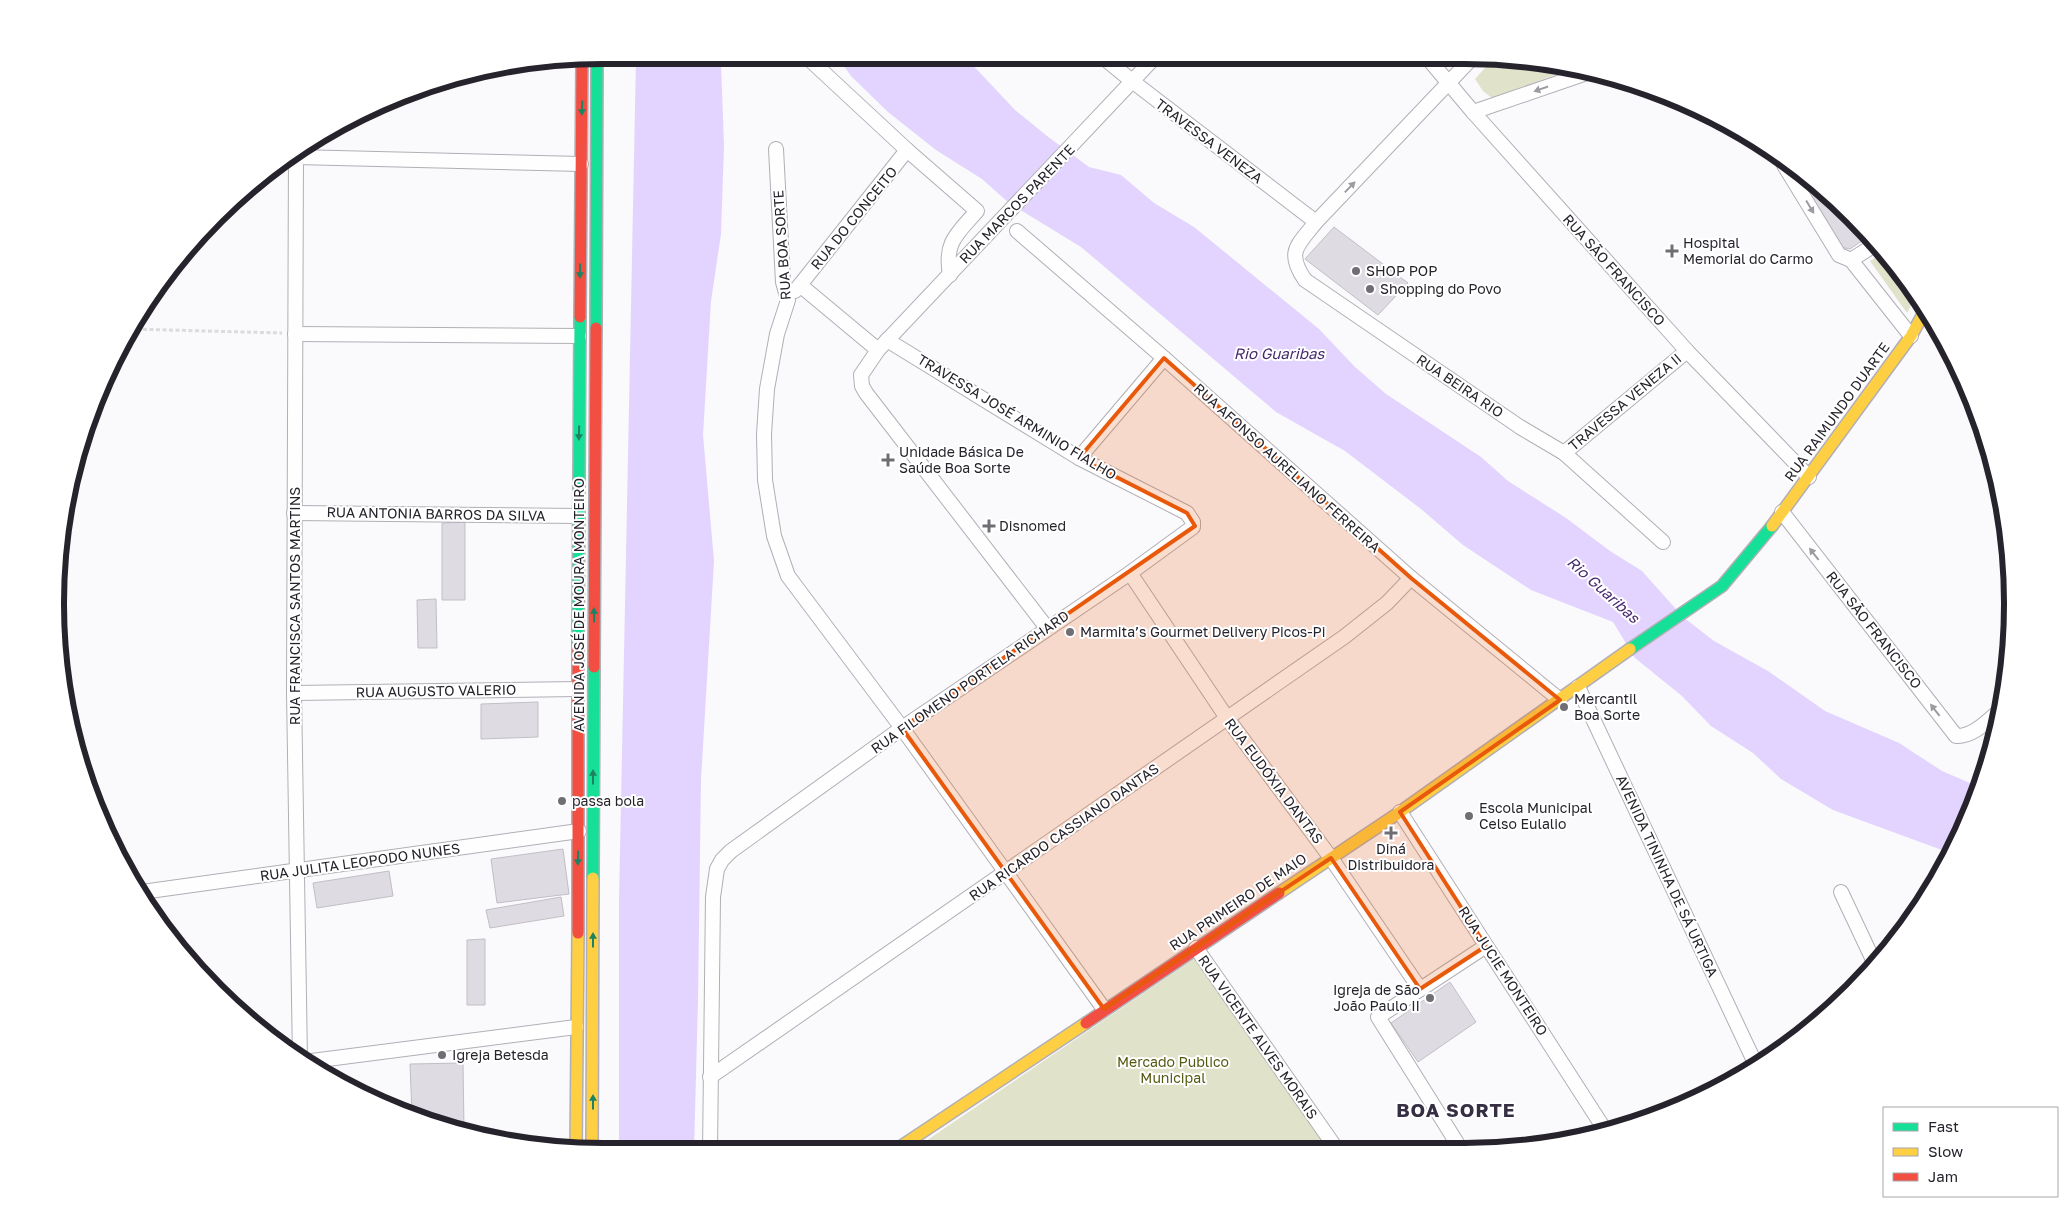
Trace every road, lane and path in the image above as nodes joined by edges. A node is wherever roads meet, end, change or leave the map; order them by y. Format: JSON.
{"nodes":[{"id":1,"x":597,"y":64,"type":"edge"},
{"id":2,"x":814,"y":64,"type":"edge"},
{"id":3,"x":1111,"y":64,"type":"edge"},
{"id":4,"x":1149,"y":64,"type":"edge"},
{"id":5,"x":1432,"y":64,"type":"edge"},
{"id":6,"x":1467,"y":64,"type":"edge"},
{"id":7,"x":582,"y":65,"type":"edge"},
{"id":8,"x":1578,"y":76,"type":"edge"},
{"id":9,"x":1132,"y":81,"type":"junction"},
{"id":10,"x":1448,"y":84,"type":"junction"},
{"id":11,"x":1473,"y":112,"type":"junction"},
{"id":12,"x":776,"y":150,"type":"dead end"},
{"id":13,"x":907,"y":150,"type":"junction"},
{"id":14,"x":304,"y":155,"type":"edge"},
{"id":15,"x":296,"y":161,"type":"edge"},
{"id":16,"x":581,"y":164,"type":"junction"},
{"id":17,"x":1788,"y":172,"type":"edge"},
{"id":18,"x":1316,"y":222,"type":"junction"},
{"id":19,"x":1016,"y":231,"type":"dead end"},
{"id":20,"x":1870,"y":248,"type":"edge"},
{"id":21,"x":1851,"y":260,"type":"junction"},
{"id":22,"x":950,"y":275,"type":"junction"},
{"id":23,"x":800,"y":285,"type":"junction"},
{"id":24,"x":788,"y":300,"type":"junction"},
{"id":25,"x":1921,"y":317,"type":"edge"},
{"id":26,"x":139,"y":329,"type":"edge"},
{"id":27,"x":295,"y":334,"type":"junction"},
{"id":28,"x":580,"y":336,"type":"junction"},
{"id":29,"x":1911,"y":336,"type":"junction"},
{"id":30,"x":883,"y":345,"type":"junction"},
{"id":31,"x":1687,"y":351,"type":"junction"},
{"id":32,"x":1164,"y":358,"type":"junction"},
{"id":33,"x":1564,"y":453,"type":"junction"},
{"id":34,"x":1079,"y":458,"type":"junction"},
{"id":35,"x":1808,"y":477,"type":"junction"},
{"id":36,"x":1782,"y":512,"type":"junction"},
{"id":37,"x":294,"y":513,"type":"junction"},
{"id":38,"x":578,"y":516,"type":"junction"},
{"id":39,"x":1193,"y":527,"type":"joint"},
{"id":40,"x":1663,"y":542,"type":"dead end"},
{"id":41,"x":1130,"y":573,"type":"junction"},
{"id":42,"x":1411,"y":578,"type":"junction"},
{"id":43,"x":1047,"y":628,"type":"junction"},
{"id":44,"x":1595,"y":673,"type":"joint"},
{"id":45,"x":1578,"y":687,"type":"junction"},
{"id":46,"x":578,"y":689,"type":"junction"},
{"id":47,"x":294,"y":692,"type":"junction"},
{"id":48,"x":1560,"y":700,"type":"junction"},
{"id":49,"x":1992,"y":716,"type":"edge"},
{"id":50,"x":1227,"y":718,"type":"junction"},
{"id":51,"x":902,"y":728,"type":"junction"},
{"id":52,"x":1400,"y":812,"type":"junction"},
{"id":53,"x":579,"y":831,"type":"junction"},
{"id":54,"x":1331,"y":858,"type":"junction"},
{"id":55,"x":297,"y":871,"type":"junction"},
{"id":56,"x":1005,"y":873,"type":"junction"},
{"id":57,"x":148,"y":891,"type":"edge"},
{"id":58,"x":1841,"y":892,"type":"dead end"},
{"id":59,"x":1486,"y":946,"type":"junction"},
{"id":60,"x":1196,"y":948,"type":"junction"},
{"id":61,"x":1872,"y":957,"type":"edge"},
{"id":62,"x":1420,"y":989,"type":"junction"},
{"id":63,"x":1104,"y":1009,"type":"junction"},
{"id":64,"x":576,"y":1027,"type":"junction"},
{"id":65,"x":300,"y":1049,"type":"edge"},
{"id":66,"x":1753,"y":1059,"type":"edge"},
{"id":67,"x":317,"y":1060,"type":"edge"},
{"id":68,"x":710,"y":1077,"type":"junction"},
{"id":69,"x":1602,"y":1125,"type":"edge"},
{"id":70,"x":576,"y":1142,"type":"edge"},
{"id":71,"x":592,"y":1143,"type":"edge"},
{"id":72,"x":710,"y":1143,"type":"edge"},
{"id":73,"x":906,"y":1143,"type":"edge"},
{"id":74,"x":1332,"y":1143,"type":"edge"},
{"id":75,"x":1457,"y":1143,"type":"edge"}],
"edges":[{"from":71,"to":1,"type":"main road","name":"AVENIDA JOSÉ DE MOURA MONTEIRO","one_way":true},
{"from":2,"to":13,"type":"street"},
{"from":3,"to":9,"type":"street","name":"TRAVESSA VENEZA"},
{"from":4,"to":9,"type":"street","name":"RUA MARCOS PARENTE"},
{"from":5,"to":10,"type":"street","name":"RUA SÃO FRANCISCO"},
{"from":6,"to":10,"type":"street","name":"RUA BEIRA RIO"},
{"from":7,"to":16,"type":"main road","name":"AVENIDA JOSÉ DE MOURA MONTEIRO","one_way":true},
{"from":8,"to":11,"type":"street","one_way":true},
{"from":9,"to":18,"type":"street","name":"TRAVESSA VENEZA"},
{"from":9,"to":22,"type":"street","name":"RUA MARCOS PARENTE"},
{"from":10,"to":11,"type":"street","name":"RUA SÃO FRANCISCO"},
{"from":18,"to":10,"type":"street","name":"RUA BEIRA RIO","one_way":true},
{"from":11,"to":31,"type":"street","name":"RUA SÃO FRANCISCO"},
{"from":12,"to":24,"type":"street","name":"RUA BOA SORTE"},
{"from":13,"to":22,"type":"street"},
{"from":13,"to":23,"type":"street","name":"RUA DO CONCEITO"},
{"from":14,"to":16,"type":"street"},
{"from":15,"to":27,"type":"street","name":"RUA FRANCISCA SANTOS MARTINS"},
{"from":16,"to":28,"type":"main road","name":"AVENIDA JOSÉ DE MOURA MONTEIRO","one_way":true},
{"from":17,"to":21,"type":"street","one_way":true},
{"from":18,"to":33,"type":"street","name":"RUA BEIRA RIO"},
{"from":19,"to":32,"type":"street","name":"RUA AFONSO AURELIANO FERREIRA"},
{"from":20,"to":21,"type":"street"},
{"from":21,"to":29,"type":"street"},
{"from":22,"to":30,"type":"street","name":"RUA MARCOS PARENTE"},
{"from":23,"to":24,"type":"street"},
{"from":23,"to":30,"type":"street","name":"TRAVESSA JOSÉ ARMINIO FIALHO"},
{"from":24,"to":51,"type":"street","name":"RUA BOA SORTE"},
{"from":25,"to":29,"type":"main road","name":"RUA RAIMUNDO DUARTE"},
{"from":26,"to":27,"type":"path"},
{"from":27,"to":28,"type":"street"},
{"from":27,"to":37,"type":"street","name":"RUA FRANCISCA SANTOS MARTINS"},
{"from":28,"to":38,"type":"main road","name":"AVENIDA JOSÉ DE MOURA MONTEIRO","one_way":true},
{"from":29,"to":35,"type":"main road","name":"RUA RAIMUNDO DUARTE"},
{"from":30,"to":34,"type":"street","name":"TRAVESSA JOSÉ ARMINIO FIALHO"},
{"from":30,"to":43,"type":"street","name":"RUA MARCOS PARENTE"},
{"from":31,"to":33,"type":"street","name":"TRAVESSA VENEZA II"},
{"from":31,"to":35,"type":"street","name":"RUA SÃO FRANCISCO"},
{"from":32,"to":34,"type":"street"},
{"from":32,"to":42,"type":"street","name":"RUA AFONSO AURELIANO FERREIRA"},
{"from":33,"to":40,"type":"street","name":"RUA BEIRA RIO"},
{"from":34,"to":39,"type":"street","name":"TRAVESSA JOSÉ ARMINIO FIALHO"},
{"from":35,"to":36,"type":"main road","name":"RUA RAIMUNDO DUARTE"},
{"from":36,"to":44,"type":"main road","name":"RUA RAIMUNDO DUARTE"},
{"from":49,"to":36,"type":"street","name":"RUA SÃO FRANCISCO","one_way":true},
{"from":37,"to":38,"type":"street","name":"RUA ANTONIA BARROS DA SILVA"},
{"from":37,"to":47,"type":"street","name":"RUA FRANCISCA SANTOS MARTINS"},
{"from":38,"to":46,"type":"main road","name":"AVENIDA JOSÉ DE MOURA MONTEIRO"},
{"from":39,"to":41,"type":"street","name":"RUA FILOMENO PORTELA RICHARD"},
{"from":41,"to":43,"type":"street","name":"RUA FILOMENO PORTELA RICHARD"},
{"from":41,"to":50,"type":"street","name":"RUA EUDÓXIA DANTAS"},
{"from":42,"to":48,"type":"street","name":"RUA AFONSO AURELIANO FERREIRA"},
{"from":42,"to":50,"type":"street","name":"RUA RICARDO CASSIANO DANTAS"},
{"from":43,"to":51,"type":"street","name":"RUA FILOMENO PORTELA RICHARD"},
{"from":44,"to":45,"type":"main road","name":"RUA PRIMEIRO DE MAIO"},
{"from":45,"to":48,"type":"main road","name":"RUA PRIMEIRO DE MAIO"},
{"from":45,"to":66,"type":"street","name":"AVENIDA TININHA DE SÁ URTIGA"},
{"from":46,"to":47,"type":"street","name":"RUA AUGUSTO VALERIO"},
{"from":46,"to":53,"type":"main road","name":"AVENIDA JOSÉ DE MOURA MONTEIRO"},
{"from":47,"to":55,"type":"street","name":"RUA FRANCISCA SANTOS MARTINS"},
{"from":48,"to":52,"type":"main road","name":"RUA PRIMEIRO DE MAIO"},
{"from":50,"to":54,"type":"street","name":"RUA EUDÓXIA DANTAS"},
{"from":50,"to":56,"type":"street","name":"RUA RICARDO CASSIANO DANTAS"},
{"from":51,"to":56,"type":"street","name":"RUA BOA SORTE"},
{"from":51,"to":68,"type":"street","name":"RUA FILOMENO PORTELA RICHARD"},
{"from":52,"to":54,"type":"main road","name":"RUA PRIMEIRO DE MAIO"},
{"from":52,"to":59,"type":"street","name":"RUA JUCIE MONTEIRO"},
{"from":53,"to":55,"type":"street","name":"RUA JULITA LEOPODO NUNES"},
{"from":53,"to":64,"type":"main road","name":"AVENIDA JOSÉ DE MOURA MONTEIRO","one_way":true},
{"from":54,"to":60,"type":"main road","name":"RUA PRIMEIRO DE MAIO"},
{"from":54,"to":62,"type":"street","name":"RUA EUDÓXIA DANTAS"},
{"from":55,"to":57,"type":"street","name":"RUA JULITA LEOPODO NUNES"},
{"from":55,"to":65,"type":"street","name":"RUA FRANCISCA SANTOS MARTINS"},
{"from":56,"to":63,"type":"street","name":"RUA BOA SORTE"},
{"from":56,"to":68,"type":"street","name":"RUA RICARDO CASSIANO DANTAS"},
{"from":58,"to":61,"type":"street"},
{"from":59,"to":62,"type":"street"},
{"from":59,"to":69,"type":"street","name":"RUA JUCIE MONTEIRO"},
{"from":60,"to":63,"type":"main road","name":"RUA PRIMEIRO DE MAIO"},
{"from":60,"to":74,"type":"street","name":"RUA VICENTE ALVES MORAIS"},
{"from":62,"to":75,"type":"street"},
{"from":63,"to":73,"type":"main road","name":"RUA PRIMEIRO DE MAIO"},
{"from":64,"to":67,"type":"street"},
{"from":64,"to":70,"type":"main road","name":"AVENIDA JOSÉ DE MOURA MONTEIRO"},
{"from":68,"to":72,"type":"street","name":"RUA FILOMENO PORTELA RICHARD"}]}
